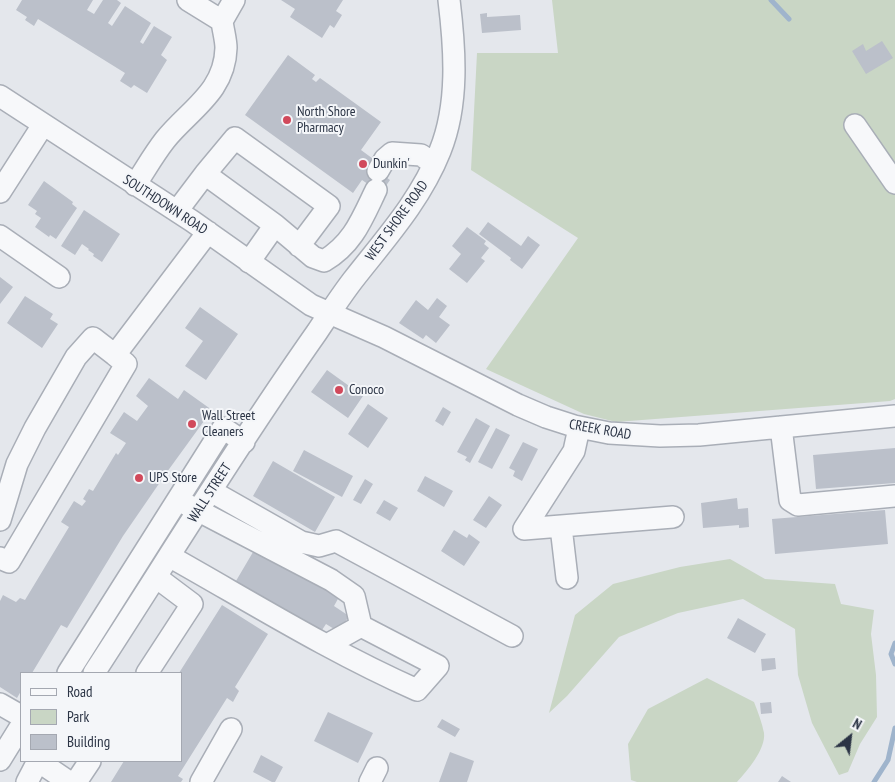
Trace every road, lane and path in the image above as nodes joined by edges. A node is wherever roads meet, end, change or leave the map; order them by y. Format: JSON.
{"nodes":[{"id":1,"x":188,"y":0,"type":"edge"},
{"id":2,"x":234,"y":0,"type":"edge"},
{"id":3,"x":449,"y":0,"type":"edge"},
{"id":4,"x":222,"y":21,"type":"junction"},
{"id":5,"x":0,"y":96,"type":"edge"},
{"id":6,"x":42,"y":125,"type":"junction"},
{"id":7,"x":855,"y":125,"type":"dead end"},
{"id":8,"x":432,"y":170,"type":"junction"},
{"id":9,"x":205,"y":174,"type":"junction"},
{"id":10,"x":895,"y":183,"type":"edge"},
{"id":11,"x":135,"y":185,"type":"junction"},
{"id":12,"x":0,"y":192,"type":"edge"},
{"id":13,"x":177,"y":211,"type":"junction"},
{"id":14,"x":275,"y":225,"type":"junction"},
{"id":15,"x":208,"y":232,"type":"junction"},
{"id":16,"x":0,"y":236,"type":"edge"},
{"id":17,"x":299,"y":246,"type":"junction"},
{"id":18,"x":249,"y":262,"type":"junction"},
{"id":19,"x":60,"y":277,"type":"dead end"},
{"id":20,"x":329,"y":314,"type":"junction"},
{"id":21,"x":115,"y":355,"type":"junction"},
{"id":22,"x":895,"y":416,"type":"edge"},
{"id":23,"x":781,"y":427,"type":"junction"},
{"id":24,"x":579,"y":428,"type":"junction"},
{"id":25,"x":244,"y":442,"type":"junction"},
{"id":26,"x":211,"y":491,"type":"junction"},
{"id":27,"x":895,"y":496,"type":"edge"},
{"id":28,"x":178,"y":500,"type":"junction"},
{"id":29,"x":199,"y":510,"type":"junction"},
{"id":30,"x":673,"y":517,"type":"dead end"},
{"id":31,"x":0,"y":520,"type":"edge"},
{"id":32,"x":561,"y":527,"type":"junction"},
{"id":33,"x":169,"y":556,"type":"junction"},
{"id":34,"x":0,"y":558,"type":"edge"},
{"id":35,"x":130,"y":575,"type":"junction"},
{"id":36,"x":567,"y":578,"type":"dead end"},
{"id":37,"x":152,"y":583,"type":"junction"},
{"id":38,"x":361,"y":626,"type":"junction"},
{"id":39,"x":512,"y":636,"type":"dead end"},
{"id":40,"x":327,"y":645,"type":"junction"},
{"id":41,"x":82,"y":671,"type":"edge"},
{"id":42,"x":148,"y":672,"type":"edge"},
{"id":43,"x":0,"y":704,"type":"edge"},
{"id":44,"x":20,"y":715,"type":"edge"},
{"id":45,"x":20,"y":728,"type":"edge"},
{"id":46,"x":232,"y":729,"type":"dead end"},
{"id":47,"x":0,"y":760,"type":"edge"},
{"id":48,"x":37,"y":762,"type":"edge"},
{"id":49,"x":39,"y":762,"type":"edge"},
{"id":50,"x":89,"y":762,"type":"edge"},
{"id":51,"x":27,"y":782,"type":"edge"},
{"id":52,"x":68,"y":782,"type":"edge"},
{"id":53,"x":76,"y":782,"type":"edge"},
{"id":54,"x":201,"y":782,"type":"edge"}],
"edges":[{"from":1,"to":4,"type":"street"},
{"from":2,"to":4,"type":"street"},
{"from":3,"to":8,"type":"street","name":"WEST SHORE ROAD"},
{"from":4,"to":11,"type":"street"},
{"from":5,"to":6,"type":"street","name":"SOUTHDOWN ROAD"},
{"from":6,"to":11,"type":"street","name":"SOUTHDOWN ROAD"},
{"from":6,"to":12,"type":"street"},
{"from":7,"to":10,"type":"street"},
{"from":8,"to":17,"type":"street"},
{"from":8,"to":20,"type":"street","name":"WEST SHORE ROAD"},
{"from":9,"to":13,"type":"street"},
{"from":9,"to":14,"type":"street"},
{"from":9,"to":17,"type":"street"},
{"from":11,"to":13,"type":"street","name":"SOUTHDOWN ROAD"},
{"from":13,"to":15,"type":"street","name":"SOUTHDOWN ROAD"},
{"from":14,"to":17,"type":"street"},
{"from":14,"to":18,"type":"street"},
{"from":15,"to":18,"type":"street","name":"SOUTHDOWN ROAD"},
{"from":15,"to":21,"type":"street"},
{"from":16,"to":19,"type":"street"},
{"from":18,"to":20,"type":"street","name":"SOUTHDOWN ROAD"},
{"from":20,"to":24,"type":"street","name":"CREEK ROAD"},
{"from":20,"to":25,"type":"street","name":"WALL STREET"},
{"from":21,"to":31,"type":"street"},
{"from":21,"to":34,"type":"street"},
{"from":22,"to":23,"type":"street","name":"CREEK ROAD"},
{"from":23,"to":24,"type":"street","name":"CREEK ROAD"},
{"from":23,"to":27,"type":"street"},
{"from":24,"to":32,"type":"street"},
{"from":25,"to":26,"type":"street","name":"WALL STREET"},
{"from":25,"to":28,"type":"street"},
{"from":26,"to":29,"type":"street","name":"WALL STREET"},
{"from":26,"to":39,"type":"street"},
{"from":28,"to":29,"type":"street"},
{"from":28,"to":35,"type":"street"},
{"from":29,"to":33,"type":"street","name":"WALL STREET"},
{"from":29,"to":38,"type":"street"},
{"from":30,"to":32,"type":"street"},
{"from":32,"to":36,"type":"street"},
{"from":33,"to":37,"type":"street","name":"WALL STREET"},
{"from":33,"to":40,"type":"street"},
{"from":35,"to":37,"type":"street"},
{"from":35,"to":41,"type":"street"},
{"from":37,"to":41,"type":"street","name":"WALL STREET"},
{"from":37,"to":42,"type":"street"},
{"from":38,"to":40,"type":"street"},
{"from":38,"to":40,"type":"street"},
{"from":43,"to":44,"type":"street"},
{"from":45,"to":47,"type":"street"},
{"from":46,"to":54,"type":"street"},
{"from":48,"to":51,"type":"street"},
{"from":49,"to":52,"type":"street"},
{"from":50,"to":53,"type":"street"}]}
